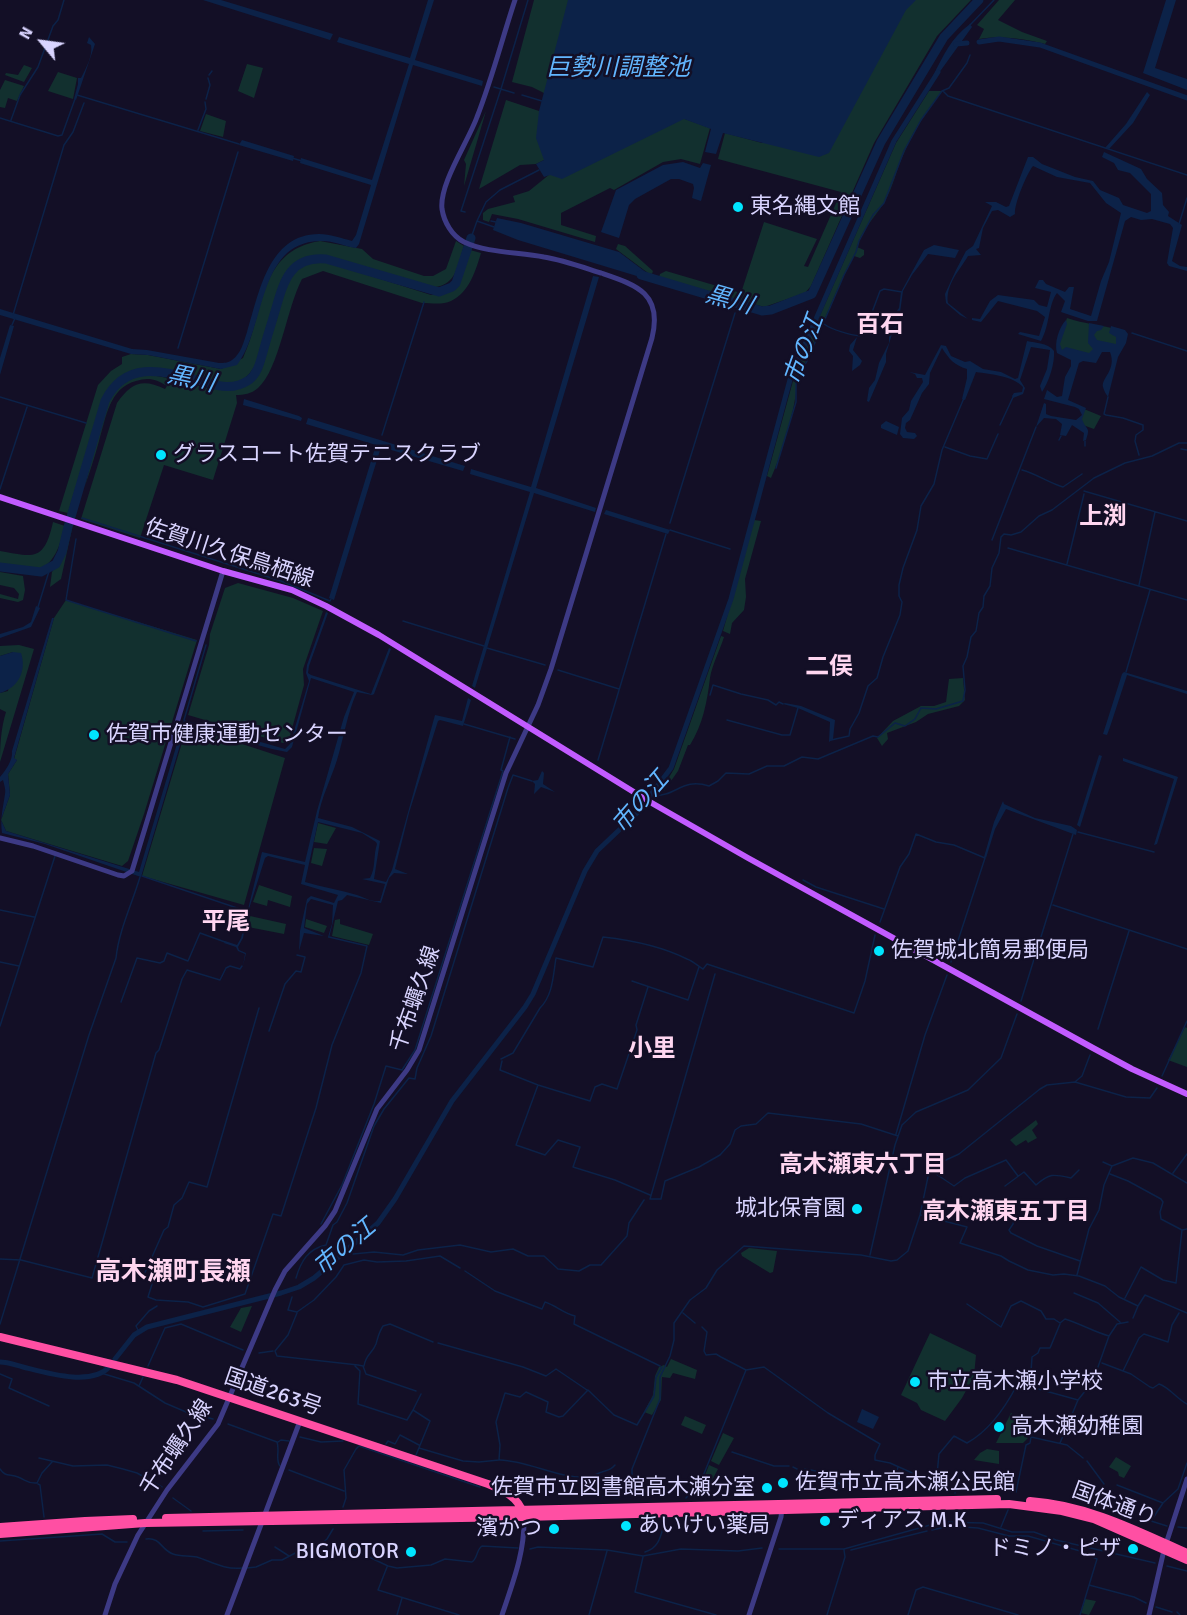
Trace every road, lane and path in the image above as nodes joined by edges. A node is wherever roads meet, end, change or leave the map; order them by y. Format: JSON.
{"nodes":[{"id":1,"x":514,"y":0,"type":"edge"},
{"id":2,"x":0,"y":497,"type":"edge"},
{"id":3,"x":223,"y":571,"type":"junction"},
{"id":4,"x":527,"y":726,"type":"junction"},
{"id":5,"x":0,"y":838,"type":"edge"},
{"id":6,"x":1187,"y":1094,"type":"edge"},
{"id":7,"x":0,"y":1337,"type":"edge"},
{"id":8,"x":230,"y":1398,"type":"junction"},
{"id":9,"x":300,"y":1421,"type":"junction"},
{"id":10,"x":1187,"y":1479,"type":"edge"},
{"id":11,"x":782,"y":1507,"type":"junction"},
{"id":12,"x":523,"y":1513,"type":"junction"},
{"id":13,"x":264,"y":1519,"type":"junction"},
{"id":14,"x":147,"y":1521,"type":"junction"},
{"id":15,"x":0,"y":1527,"type":"edge"},
{"id":16,"x":0,"y":1534,"type":"edge"},
{"id":17,"x":1166,"y":1547,"type":"junction"},
{"id":18,"x":1187,"y":1553,"type":"edge"},
{"id":19,"x":1187,"y":1560,"type":"edge"},
{"id":20,"x":105,"y":1615,"type":"edge"},
{"id":21,"x":227,"y":1615,"type":"edge"},
{"id":22,"x":502,"y":1615,"type":"edge"},
{"id":23,"x":749,"y":1615,"type":"edge"},
{"id":24,"x":1149,"y":1615,"type":"edge"}],
"edges":[{"from":1,"to":4,"type":"street","name":"千布蠣久線"},
{"from":2,"to":3,"type":"main road","name":"佐賀川久保鳥栖線"},
{"from":3,"to":4,"type":"main road","name":"佐賀川久保鳥栖線"},
{"from":3,"to":5,"type":"street"},
{"from":4,"to":6,"type":"main road","name":"佐賀川久保鳥栖線"},
{"from":4,"to":8,"type":"street","name":"千布蠣久線"},
{"from":7,"to":8,"type":"highway","name":"国道263号"},
{"from":8,"to":9,"type":"highway","name":"国道263号"},
{"from":8,"to":14,"type":"street","name":"千布蠣久線"},
{"from":9,"to":12,"type":"highway","name":"国道263号"},
{"from":9,"to":13,"type":"street"},
{"from":10,"to":17,"type":"street"},
{"from":11,"to":12,"type":"highway","name":"国体通り"},
{"from":11,"to":17,"type":"highway","name":"国体通り"},
{"from":11,"to":23,"type":"street"},
{"from":12,"to":13,"type":"highway"},
{"from":12,"to":22,"type":"street"},
{"from":13,"to":14,"type":"highway"},
{"from":13,"to":21,"type":"street"},
{"from":14,"to":15,"type":"highway"},
{"from":14,"to":16,"type":"highway"},
{"from":14,"to":20,"type":"street","name":"千布蠣久線"},
{"from":17,"to":18,"type":"highway","name":"国体通り"},
{"from":17,"to":19,"type":"highway","name":"国体通り"},
{"from":17,"to":24,"type":"street"}]}
